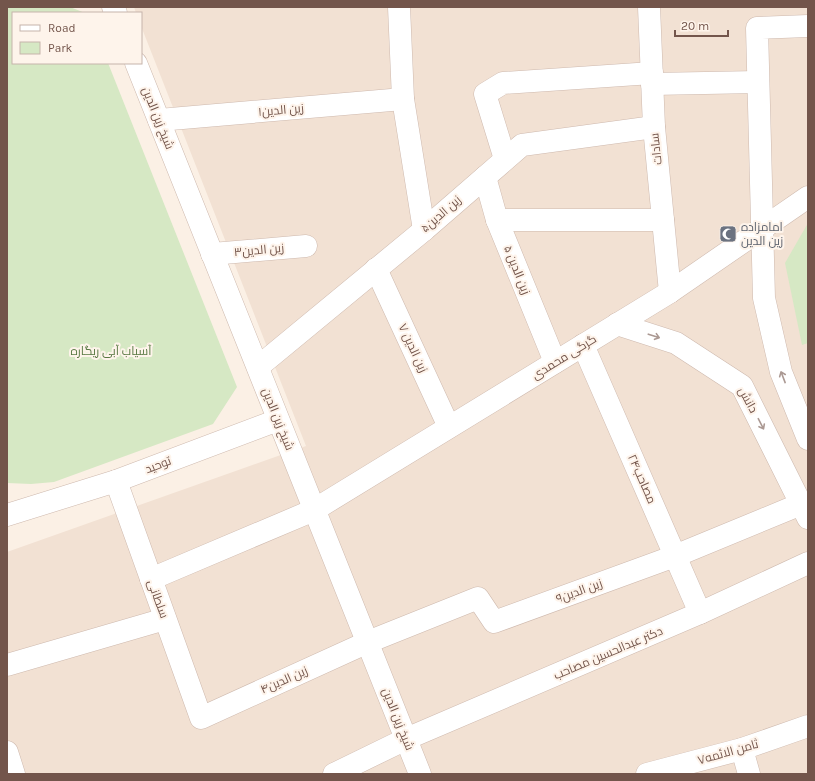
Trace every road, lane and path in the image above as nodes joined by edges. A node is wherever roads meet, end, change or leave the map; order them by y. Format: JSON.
{"nodes":[{"id":1,"x":399,"y":7,"type":"edge"},
{"id":2,"x":649,"y":7,"type":"edge"},
{"id":3,"x":808,"y":26,"type":"edge"},
{"id":4,"x":136,"y":64,"type":"edge"},
{"id":5,"x":652,"y":79,"type":"junction"},
{"id":6,"x":758,"y":82,"type":"junction"},
{"id":7,"x":403,"y":99,"type":"junction"},
{"id":8,"x":159,"y":120,"type":"junction"},
{"id":9,"x":654,"y":127,"type":"junction"},
{"id":10,"x":505,"y":159,"type":"junction"},
{"id":11,"x":485,"y":177,"type":"junction"},
{"id":12,"x":808,"y":197,"type":"edge"},
{"id":13,"x":497,"y":220,"type":"junction"},
{"id":14,"x":663,"y":220,"type":"junction"},
{"id":15,"x":762,"y":228,"type":"junction"},
{"id":16,"x":424,"y":230,"type":"junction"},
{"id":17,"x":306,"y":246,"type":"dead end"},
{"id":18,"x":212,"y":254,"type":"junction"},
{"id":19,"x":376,"y":269,"type":"junction"},
{"id":20,"x":670,"y":292,"type":"junction"},
{"id":21,"x":617,"y":324,"type":"junction"},
{"id":22,"x":583,"y":345,"type":"junction"},
{"id":23,"x":555,"y":362,"type":"junction"},
{"id":24,"x":258,"y":367,"type":"junction"},
{"id":25,"x":278,"y":420,"type":"junction"},
{"id":26,"x":449,"y":427,"type":"junction"},
{"id":27,"x":808,"y":439,"type":"edge"},
{"id":28,"x":116,"y":481,"type":"junction"},
{"id":29,"x":7,"y":506,"type":"edge"},
{"id":30,"x":36,"y":506,"type":"junction"},
{"id":31,"x":314,"y":510,"type":"junction"},
{"id":32,"x":804,"y":511,"type":"edge"},
{"id":33,"x":7,"y":515,"type":"edge"},
{"id":34,"x":675,"y":556,"type":"junction"},
{"id":35,"x":808,"y":563,"type":"edge"},
{"id":36,"x":151,"y":578,"type":"junction"},
{"id":37,"x":700,"y":614,"type":"junction"},
{"id":38,"x":165,"y":619,"type":"junction"},
{"id":39,"x":368,"y":642,"type":"junction"},
{"id":40,"x":7,"y":665,"type":"edge"},
{"id":41,"x":201,"y":718,"type":"joint"},
{"id":42,"x":808,"y":726,"type":"edge"},
{"id":43,"x":406,"y":739,"type":"junction"},
{"id":44,"x":742,"y":749,"type":"junction"},
{"id":45,"x":7,"y":752,"type":"edge"},
{"id":46,"x":14,"y":774,"type":"edge"},
{"id":47,"x":334,"y":774,"type":"edge"},
{"id":48,"x":420,"y":774,"type":"edge"},
{"id":49,"x":647,"y":774,"type":"edge"},
{"id":50,"x":749,"y":774,"type":"edge"}],
"edges":[{"from":1,"to":7,"type":"street"},
{"from":2,"to":5,"type":"street","name":"سادات"},
{"from":3,"to":6,"type":"street"},
{"from":4,"to":8,"type":"street","name":"شیخ زین الدین"},
{"from":5,"to":6,"type":"street"},
{"from":5,"to":9,"type":"street","name":"سادات"},
{"from":5,"to":10,"type":"street"},
{"from":6,"to":15,"type":"street"},
{"from":7,"to":8,"type":"street","name":"زین الدین۱"},
{"from":7,"to":16,"type":"street"},
{"from":8,"to":18,"type":"street","name":"شیخ زین الدین"},
{"from":9,"to":10,"type":"street","name":"زین الدین۵"},
{"from":9,"to":14,"type":"street","name":"سادات"},
{"from":10,"to":11,"type":"street","name":"زین الدین۵"},
{"from":11,"to":13,"type":"street","name":"زین الدین ۵"},
{"from":11,"to":16,"type":"street","name":"زین الدین۵"},
{"from":12,"to":15,"type":"street","name":"گرگی محمدی"},
{"from":13,"to":14,"type":"street"},
{"from":13,"to":23,"type":"street","name":"زین الدین ۵"},
{"from":14,"to":20,"type":"street","name":"سادات"},
{"from":15,"to":20,"type":"street","name":"گرگی محمدی"},
{"from":27,"to":15,"type":"street","one_way":true},
{"from":16,"to":19,"type":"street","name":"زین الدین۵"},
{"from":17,"to":18,"type":"street","name":"زین الدین۳"},
{"from":18,"to":24,"type":"street","name":"شیخ زین الدین"},
{"from":19,"to":24,"type":"street","name":"زین الدین۵"},
{"from":19,"to":26,"type":"street","name":"زین الدین ۷"},
{"from":20,"to":21,"type":"street","name":"گرگی محمدی"},
{"from":21,"to":22,"type":"street","name":"گرگی محمدی"},
{"from":21,"to":32,"type":"street","name":"دانش","one_way":true},
{"from":22,"to":23,"type":"street","name":"گرگی محمدی"},
{"from":22,"to":34,"type":"street","name":"مصاحب۲۴"},
{"from":23,"to":26,"type":"street","name":"گرگی محمدی"},
{"from":24,"to":25,"type":"street","name":"شیخ زین الدین"},
{"from":25,"to":28,"type":"street","name":"توحید"},
{"from":25,"to":31,"type":"street","name":"شیخ زین الدین"},
{"from":26,"to":31,"type":"street","name":"گرگی محمدی"},
{"from":28,"to":30,"type":"street","name":"توحید"},
{"from":28,"to":36,"type":"street","name":"سلطانی"},
{"from":29,"to":30,"type":"street","name":"توحید"},
{"from":30,"to":33,"type":"street","name":"توحید"},
{"from":31,"to":36,"type":"street","name":"گرگی محمدی"},
{"from":31,"to":39,"type":"street","name":"شیخ زین الدین"},
{"from":32,"to":34,"type":"street","name":"زین الدین۹"},
{"from":34,"to":37,"type":"street","name":"مصاحب۲۴"},
{"from":34,"to":39,"type":"street","name":"زین الدین۹"},
{"from":35,"to":37,"type":"street","name":"دکتر عبدالحسین مصاحب"},
{"from":36,"to":38,"type":"street","name":"سلطانی"},
{"from":37,"to":43,"type":"street","name":"دکتر عبدالحسین مصاحب"},
{"from":38,"to":40,"type":"street"},
{"from":38,"to":41,"type":"street","name":"سلطانی"},
{"from":39,"to":41,"type":"street","name":"زین الدین۴"},
{"from":39,"to":43,"type":"street","name":"شیخ زین الدین"},
{"from":42,"to":44,"type":"street","name":"ثامن الا‌ئمه۷"},
{"from":43,"to":47,"type":"street","name":"دکتر عبدالحسین مصاحب"},
{"from":43,"to":48,"type":"street","name":"شیخ زین الدین"},
{"from":44,"to":49,"type":"street","name":"ثامن الا‌ئمه۷"},
{"from":44,"to":50,"type":"street"},
{"from":45,"to":46,"type":"street"}]}
